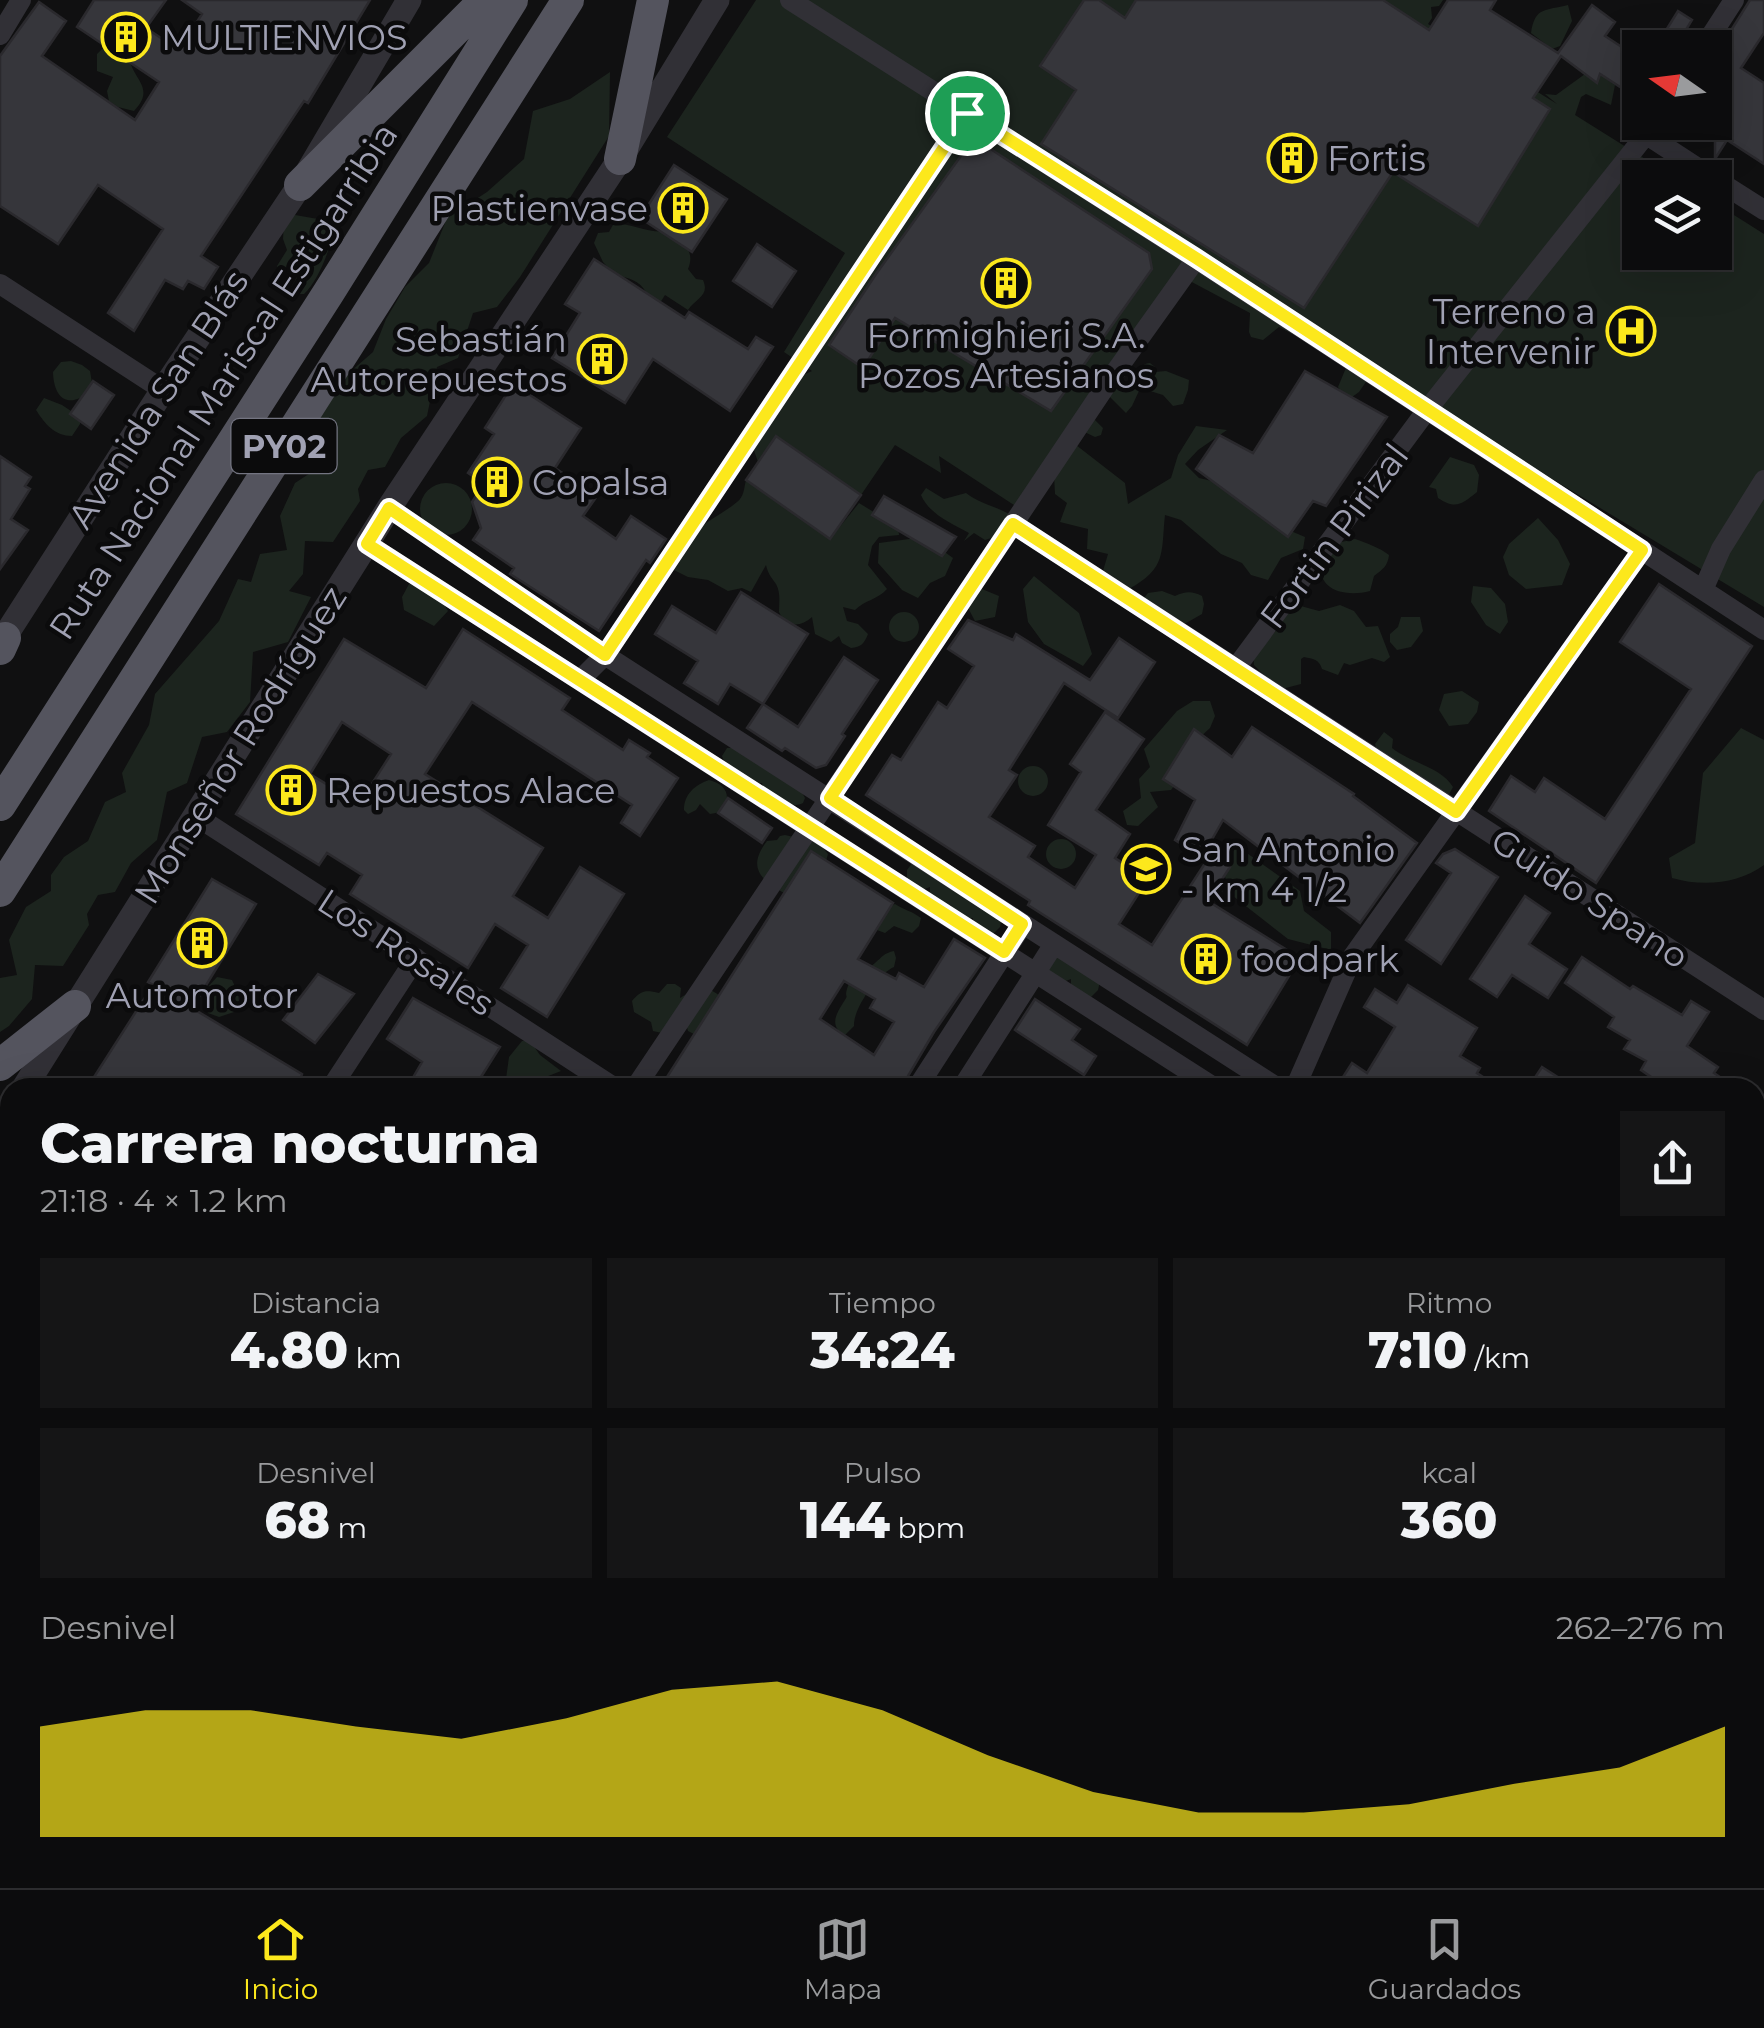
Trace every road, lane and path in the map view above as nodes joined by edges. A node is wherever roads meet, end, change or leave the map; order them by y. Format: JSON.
{"nodes":[{"id":1,"x":21,"y":0,"type":"edge"},
{"id":2,"x":409,"y":0,"type":"edge"},
{"id":3,"x":486,"y":0,"type":"edge"},
{"id":4,"x":512,"y":0,"type":"edge"},
{"id":5,"x":568,"y":0,"type":"edge"},
{"id":6,"x":652,"y":0,"type":"edge"},
{"id":7,"x":717,"y":0,"type":"edge"},
{"id":8,"x":790,"y":0,"type":"edge"},
{"id":9,"x":1729,"y":2,"type":"edge"},
{"id":10,"x":1714,"y":30,"type":"edge"},
{"id":11,"x":0,"y":34,"type":"edge"},
{"id":12,"x":967,"y":113,"type":"junction"},
{"id":13,"x":1643,"y":140,"type":"edge"},
{"id":14,"x":1666,"y":140,"type":"edge"},
{"id":15,"x":620,"y":159,"type":"junction"},
{"id":16,"x":1691,"y":160,"type":"edge"},
{"id":17,"x":300,"y":185,"type":"junction"},
{"id":18,"x":1732,"y":190,"type":"edge"},
{"id":19,"x":1764,"y":210,"type":"edge"},
{"id":20,"x":1196,"y":258,"type":"junction"},
{"id":21,"x":0,"y":284,"type":"edge"},
{"id":22,"x":163,"y":390,"type":"junction"},
{"id":23,"x":1427,"y":410,"type":"junction"},
{"id":24,"x":1764,"y":480,"type":"edge"},
{"id":25,"x":389,"y":508,"type":"junction"},
{"id":26,"x":1013,"y":524,"type":"junction"},
{"id":27,"x":367,"y":544,"type":"junction"},
{"id":28,"x":1642,"y":550,"type":"junction"},
{"id":29,"x":1703,"y":590,"type":"junction"},
{"id":30,"x":1764,"y":630,"type":"edge"},
{"id":31,"x":2,"y":644,"type":"edge"},
{"id":32,"x":605,"y":655,"type":"junction"},
{"id":33,"x":1236,"y":669,"type":"junction"},
{"id":34,"x":580,"y":680,"type":"junction"},
{"id":35,"x":830,"y":798,"type":"junction"},
{"id":36,"x":0,"y":805,"type":"edge"},
{"id":37,"x":1456,"y":812,"type":"junction"},
{"id":38,"x":196,"y":816,"type":"junction"},
{"id":39,"x":810,"y":827,"type":"junction"},
{"id":40,"x":0,"y":891,"type":"edge"},
{"id":41,"x":1022,"y":924,"type":"junction"},
{"id":42,"x":1054,"y":944,"type":"junction"},
{"id":43,"x":1004,"y":952,"type":"junction"},
{"id":44,"x":416,"y":958,"type":"junction"},
{"id":45,"x":1036,"y":972,"type":"junction"},
{"id":46,"x":75,"y":1006,"type":"junction"},
{"id":47,"x":1764,"y":1010,"type":"edge"},
{"id":48,"x":0,"y":1065,"type":"edge"},
{"id":49,"x":30,"y":1078,"type":"edge"},
{"id":50,"x":338,"y":1078,"type":"edge"},
{"id":51,"x":600,"y":1078,"type":"edge"},
{"id":52,"x":642,"y":1078,"type":"edge"},
{"id":53,"x":922,"y":1078,"type":"edge"},
{"id":54,"x":968,"y":1078,"type":"edge"},
{"id":55,"x":1200,"y":1078,"type":"edge"},
{"id":56,"x":1262,"y":1078,"type":"edge"},
{"id":57,"x":1299,"y":1078,"type":"edge"}],
"edges":[{"from":1,"to":11,"type":"street"},
{"from":2,"to":17,"type":"street","name":"Avenida San Blás"},
{"from":3,"to":17,"type":"highway"},
{"from":4,"to":36,"type":"highway","name":"Ruta Nacional Mariscal Estigarribia","number":"PY02"},
{"from":5,"to":40,"type":"highway","number":"PY02"},
{"from":6,"to":15,"type":"highway"},
{"from":7,"to":15,"type":"street","name":"Monseñor Rodríguez"},
{"from":8,"to":12,"type":"street"},
{"from":9,"to":10,"type":"street"},
{"from":12,"to":20,"type":"street"},
{"from":12,"to":32,"type":"street"},
{"from":13,"to":23,"type":"street","name":"Fortin Pirizal"},
{"from":14,"to":16,"type":"street"},
{"from":15,"to":25,"type":"street","name":"Monseñor Rodríguez"},
{"from":17,"to":22,"type":"street","name":"Avenida San Blás"},
{"from":18,"to":19,"type":"street"},
{"from":20,"to":23,"type":"street"},
{"from":20,"to":26,"type":"street"},
{"from":21,"to":22,"type":"street"},
{"from":22,"to":31,"type":"street","name":"Avenida San Blás"},
{"from":23,"to":28,"type":"street"},
{"from":23,"to":33,"type":"street","name":"Fortin Pirizal"},
{"from":24,"to":29,"type":"street"},
{"from":25,"to":27,"type":"street","name":"Monseñor Rodríguez"},
{"from":25,"to":32,"type":"street"},
{"from":26,"to":33,"type":"street","name":"Guido Spano"},
{"from":26,"to":35,"type":"street"},
{"from":27,"to":34,"type":"street"},
{"from":27,"to":38,"type":"street","name":"Monseñor Rodríguez"},
{"from":28,"to":29,"type":"street"},
{"from":28,"to":37,"type":"street"},
{"from":29,"to":30,"type":"street"},
{"from":32,"to":34,"type":"street"},
{"from":32,"to":35,"type":"street"},
{"from":33,"to":37,"type":"street","name":"Guido Spano"},
{"from":34,"to":39,"type":"street"},
{"from":35,"to":39,"type":"street"},
{"from":35,"to":41,"type":"street"},
{"from":37,"to":47,"type":"street","name":"Guido Spano"},
{"from":37,"to":57,"type":"street"},
{"from":38,"to":44,"type":"street","name":"Los Rosales"},
{"from":38,"to":46,"type":"street","name":"Monseñor Rodríguez"},
{"from":39,"to":43,"type":"street"},
{"from":39,"to":52,"type":"street"},
{"from":41,"to":42,"type":"street"},
{"from":41,"to":43,"type":"street"},
{"from":42,"to":45,"type":"street"},
{"from":42,"to":56,"type":"street"},
{"from":43,"to":45,"type":"street"},
{"from":43,"to":53,"type":"street"},
{"from":44,"to":50,"type":"street"},
{"from":44,"to":51,"type":"street","name":"Los Rosales"},
{"from":45,"to":54,"type":"street"},
{"from":45,"to":55,"type":"street"},
{"from":46,"to":48,"type":"highway"},
{"from":46,"to":49,"type":"street","name":"Monseñor Rodríguez"}]}
